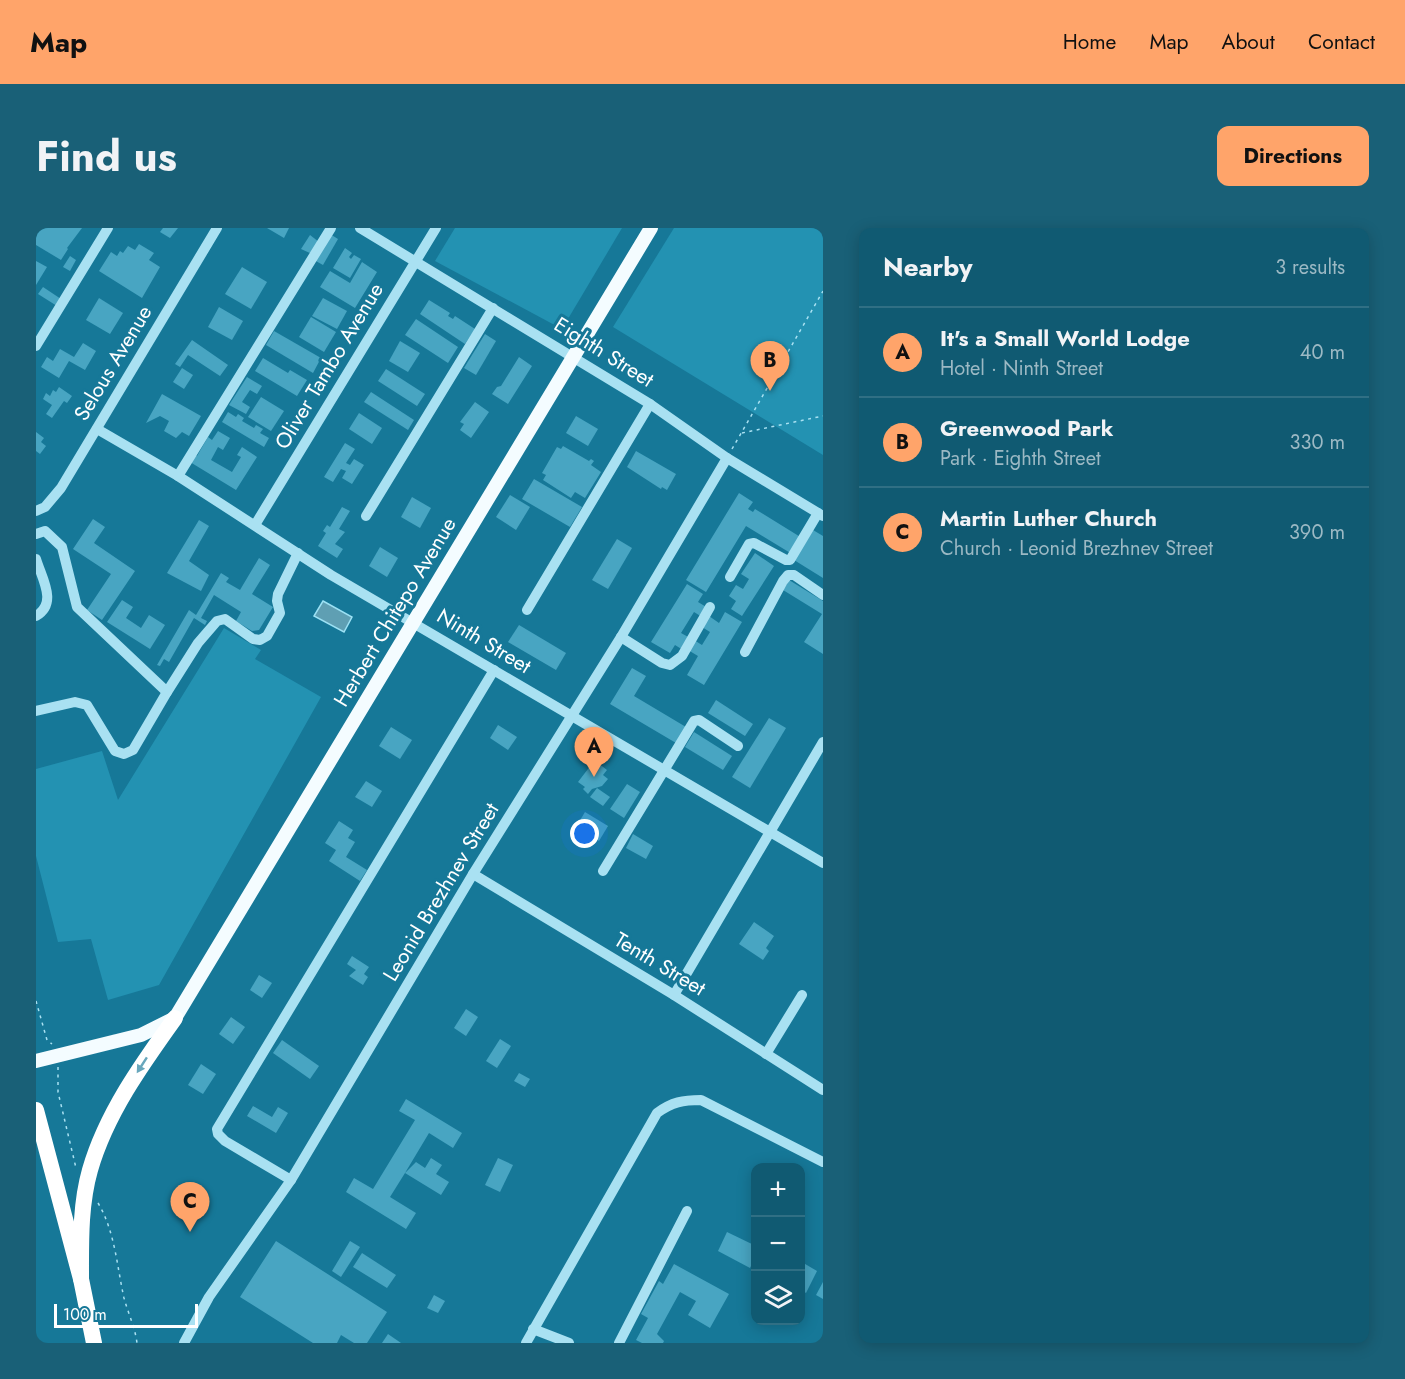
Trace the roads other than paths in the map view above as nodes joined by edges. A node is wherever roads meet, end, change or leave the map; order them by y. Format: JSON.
{"nodes":[{"id":1,"x":108,"y":228,"type":"edge"},
{"id":2,"x":217,"y":228,"type":"edge"},
{"id":3,"x":331,"y":228,"type":"edge"},
{"id":4,"x":360,"y":228,"type":"edge"},
{"id":5,"x":436,"y":228,"type":"edge"},
{"id":6,"x":651,"y":228,"type":"edge"},
{"id":7,"x":416,"y":262,"type":"junction"},
{"id":8,"x":493,"y":308,"type":"junction"},
{"id":9,"x":36,"y":346,"type":"edge"},
{"id":10,"x":573,"y":356,"type":"junction"},
{"id":11,"x":650,"y":404,"type":"junction"},
{"id":12,"x":97,"y":429,"type":"junction"},
{"id":13,"x":727,"y":458,"type":"junction"},
{"id":14,"x":178,"y":476,"type":"junction"},
{"id":15,"x":36,"y":512,"type":"edge"},
{"id":16,"x":821,"y":514,"type":"edge"},
{"id":17,"x":366,"y":516,"type":"dead end"},
{"id":18,"x":255,"y":525,"type":"junction"},
{"id":19,"x":36,"y":534,"type":"edge"},
{"id":20,"x":298,"y":553,"type":"junction"},
{"id":21,"x":36,"y":559,"type":"edge"},
{"id":22,"x":730,"y":577,"type":"dead end"},
{"id":23,"x":823,"y":595,"type":"edge"},
{"id":24,"x":710,"y":607,"type":"dead end"},
{"id":25,"x":526,"y":610,"type":"dead end"},
{"id":26,"x":36,"y":616,"type":"edge"},
{"id":27,"x":413,"y":622,"type":"junction"},
{"id":28,"x":621,"y":637,"type":"junction"},
{"id":29,"x":745,"y":652,"type":"dead end"},
{"id":30,"x":494,"y":670,"type":"junction"},
{"id":31,"x":167,"y":692,"type":"junction"},
{"id":32,"x":36,"y":711,"type":"edge"},
{"id":33,"x":571,"y":715,"type":"junction"},
{"id":34,"x":823,"y":742,"type":"edge"},
{"id":35,"x":738,"y":746,"type":"dead end"},
{"id":36,"x":666,"y":770,"type":"junction"},
{"id":37,"x":770,"y":831,"type":"junction"},
{"id":38,"x":823,"y":862,"type":"edge"},
{"id":39,"x":603,"y":871,"type":"dead end"},
{"id":40,"x":473,"y":874,"type":"junction"},
{"id":41,"x":674,"y":994,"type":"junction"},
{"id":42,"x":802,"y":994,"type":"dead end"},
{"id":43,"x":175,"y":1018,"type":"junction"},
{"id":44,"x":766,"y":1054,"type":"junction"},
{"id":45,"x":36,"y":1061,"type":"edge"},
{"id":46,"x":823,"y":1090,"type":"edge"},
{"id":47,"x":36,"y":1110,"type":"edge"},
{"id":48,"x":823,"y":1162,"type":"edge"},
{"id":49,"x":291,"y":1180,"type":"junction"},
{"id":50,"x":687,"y":1211,"type":"dead end"},
{"id":51,"x":81,"y":1280,"type":"junction"},
{"id":52,"x":533,"y":1329,"type":"junction"},
{"id":53,"x":94,"y":1343,"type":"edge"},
{"id":54,"x":184,"y":1343,"type":"edge"},
{"id":55,"x":526,"y":1343,"type":"edge"},
{"id":56,"x":569,"y":1343,"type":"edge"},
{"id":57,"x":620,"y":1343,"type":"edge"}],
"edges":[{"from":1,"to":9,"type":"street"},
{"from":2,"to":12,"type":"street","name":"Selous Avenue"},
{"from":3,"to":14,"type":"street"},
{"from":4,"to":7,"type":"street","name":"Eighth Street"},
{"from":5,"to":7,"type":"street","name":"Oliver Tambo Avenue"},
{"from":6,"to":10,"type":"main road","name":"Herbert Chitepo Avenue"},
{"from":7,"to":8,"type":"street","name":"Eighth Street"},
{"from":7,"to":18,"type":"street","name":"Oliver Tambo Avenue"},
{"from":8,"to":10,"type":"street","name":"Eighth Street"},
{"from":8,"to":17,"type":"street"},
{"from":10,"to":11,"type":"street","name":"Eighth Street"},
{"from":10,"to":27,"type":"main road","name":"Herbert Chitepo Avenue"},
{"from":11,"to":13,"type":"street","name":"Eighth Street"},
{"from":11,"to":25,"type":"street"},
{"from":12,"to":14,"type":"street","name":"Ninth Street"},
{"from":12,"to":15,"type":"street","name":"Selous Avenue"},
{"from":13,"to":16,"type":"street","name":"Eighth Street"},
{"from":13,"to":28,"type":"street","name":"Leonid Brezhnev Street"},
{"from":14,"to":18,"type":"street","name":"Ninth Street"},
{"from":16,"to":22,"type":"street"},
{"from":18,"to":20,"type":"street","name":"Ninth Street"},
{"from":19,"to":31,"type":"street"},
{"from":20,"to":27,"type":"street","name":"Ninth Street"},
{"from":20,"to":31,"type":"street"},
{"from":21,"to":26,"type":"street"},
{"from":23,"to":29,"type":"street"},
{"from":24,"to":28,"type":"street"},
{"from":27,"to":30,"type":"street","name":"Ninth Street"},
{"from":27,"to":43,"type":"main road","name":"Herbert Chitepo Avenue"},
{"from":28,"to":33,"type":"street","name":"Leonid Brezhnev Street"},
{"from":30,"to":33,"type":"street","name":"Ninth Street"},
{"from":30,"to":49,"type":"street"},
{"from":31,"to":32,"type":"street"},
{"from":33,"to":36,"type":"street","name":"Ninth Street"},
{"from":33,"to":40,"type":"street","name":"Leonid Brezhnev Street"},
{"from":34,"to":37,"type":"street"},
{"from":35,"to":36,"type":"street"},
{"from":36,"to":37,"type":"street","name":"Ninth Street"},
{"from":36,"to":39,"type":"street"},
{"from":37,"to":38,"type":"street","name":"Ninth Street"},
{"from":37,"to":41,"type":"street"},
{"from":40,"to":41,"type":"street","name":"Tenth Street"},
{"from":40,"to":49,"type":"street","name":"Leonid Brezhnev Street"},
{"from":41,"to":44,"type":"street","name":"Tenth Street"},
{"from":42,"to":44,"type":"street"},
{"from":43,"to":45,"type":"main road"},
{"from":43,"to":51,"type":"highway","one_way":true},
{"from":44,"to":46,"type":"street","name":"Tenth Street"},
{"from":47,"to":51,"type":"highway"},
{"from":48,"to":52,"type":"street"},
{"from":49,"to":54,"type":"street","name":"Leonid Brezhnev Street"},
{"from":50,"to":57,"type":"street"},
{"from":51,"to":53,"type":"highway"},
{"from":52,"to":55,"type":"street"},
{"from":52,"to":56,"type":"street"}]}
